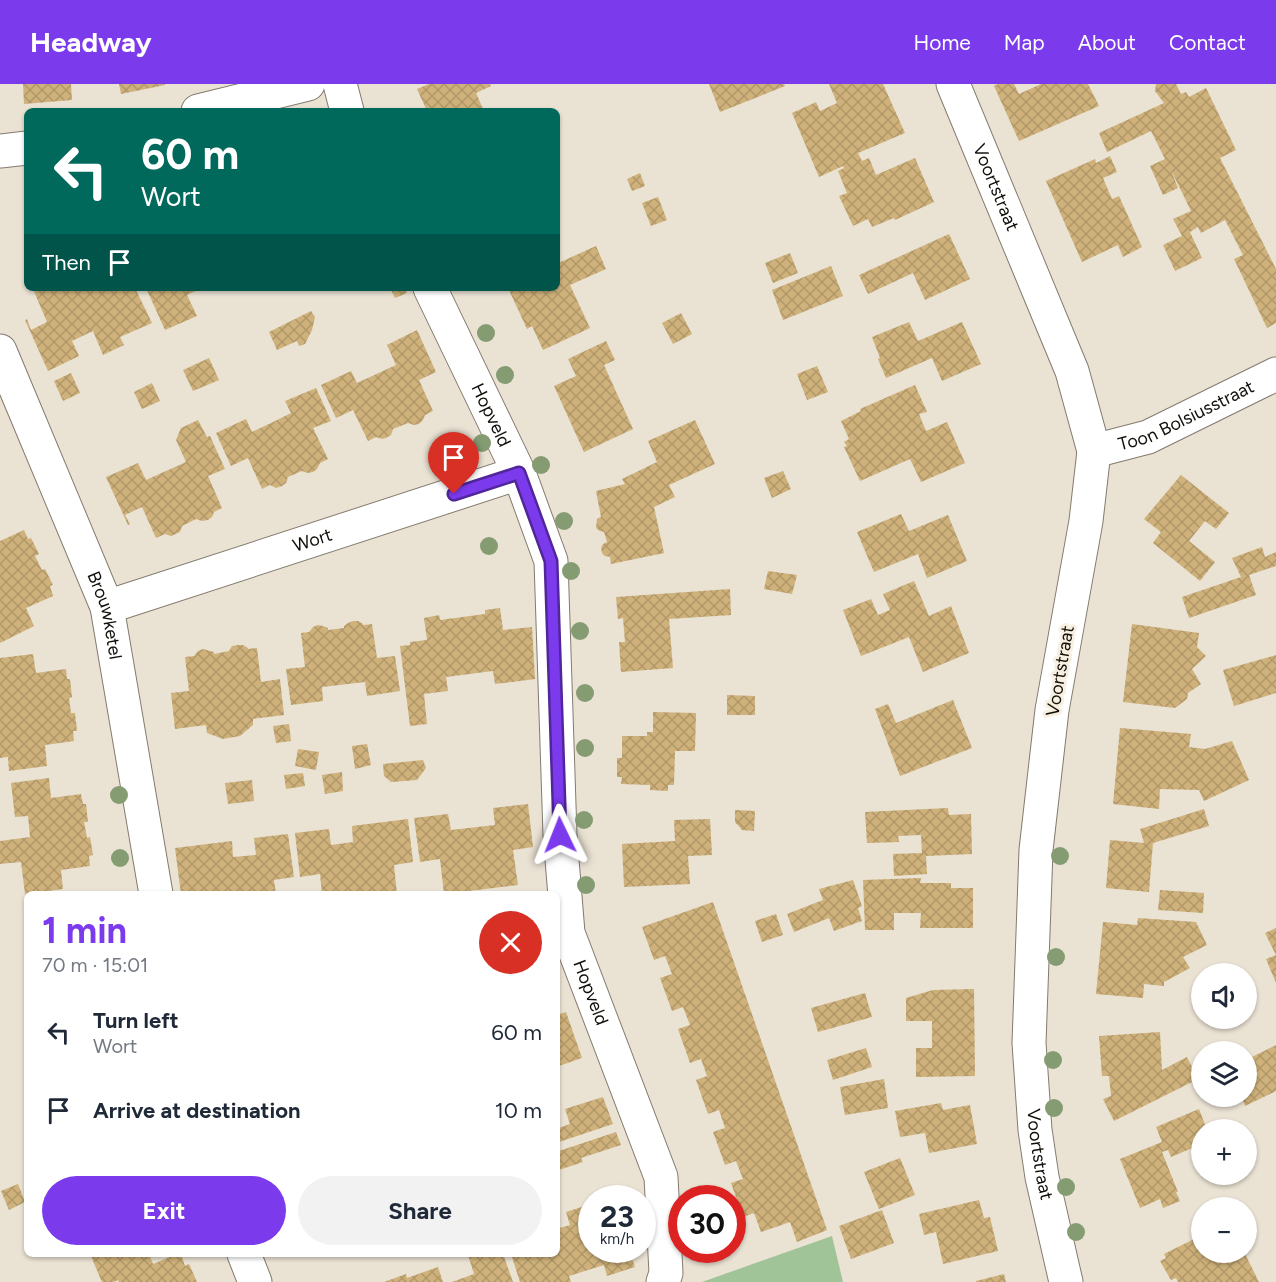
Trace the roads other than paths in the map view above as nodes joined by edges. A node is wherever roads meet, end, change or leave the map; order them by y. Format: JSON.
{"nodes":[{"id":1,"x":308,"y":84,"type":"edge"},
{"id":2,"x":340,"y":84,"type":"edge"},
{"id":3,"x":953,"y":84,"type":"edge"},
{"id":4,"x":210,"y":108,"type":"edge"},
{"id":5,"x":346,"y":108,"type":"edge"},
{"id":6,"x":24,"y":148,"type":"edge"},
{"id":7,"x":0,"y":151,"type":"edge"},
{"id":8,"x":431,"y":291,"type":"edge"},
{"id":9,"x":0,"y":351,"type":"edge"},
{"id":10,"x":1276,"y":374,"type":"edge"},
{"id":11,"x":1094,"y":451,"type":"junction"},
{"id":12,"x":519,"y":473,"type":"junction"},
{"id":13,"x":107,"y":608,"type":"junction"},
{"id":14,"x":155,"y":891,"type":"edge"},
{"id":15,"x":562,"y":933,"type":"edge"},
{"id":16,"x":245,"y":1257,"type":"edge"},
{"id":17,"x":255,"y":1282,"type":"edge"},
{"id":18,"x":663,"y":1282,"type":"edge"},
{"id":19,"x":1066,"y":1282,"type":"edge"}],
"edges":[{"from":1,"to":4,"type":"street"},
{"from":2,"to":5,"type":"street"},
{"from":3,"to":11,"type":"street","name":"Voortstraat"},
{"from":6,"to":7,"type":"street"},
{"from":8,"to":12,"type":"street","name":"Hopveld"},
{"from":9,"to":13,"type":"street","name":"Brouwketel"},
{"from":10,"to":11,"type":"street","name":"Toon Bolsiusstraat"},
{"from":11,"to":19,"type":"street","name":"Voortstraat"},
{"from":12,"to":13,"type":"street","name":"Wort"},
{"from":12,"to":15,"type":"street","name":"Hopveld"},
{"from":13,"to":14,"type":"street","name":"Brouwketel"},
{"from":15,"to":18,"type":"street","name":"Hopveld"},
{"from":16,"to":17,"type":"street"}]}
